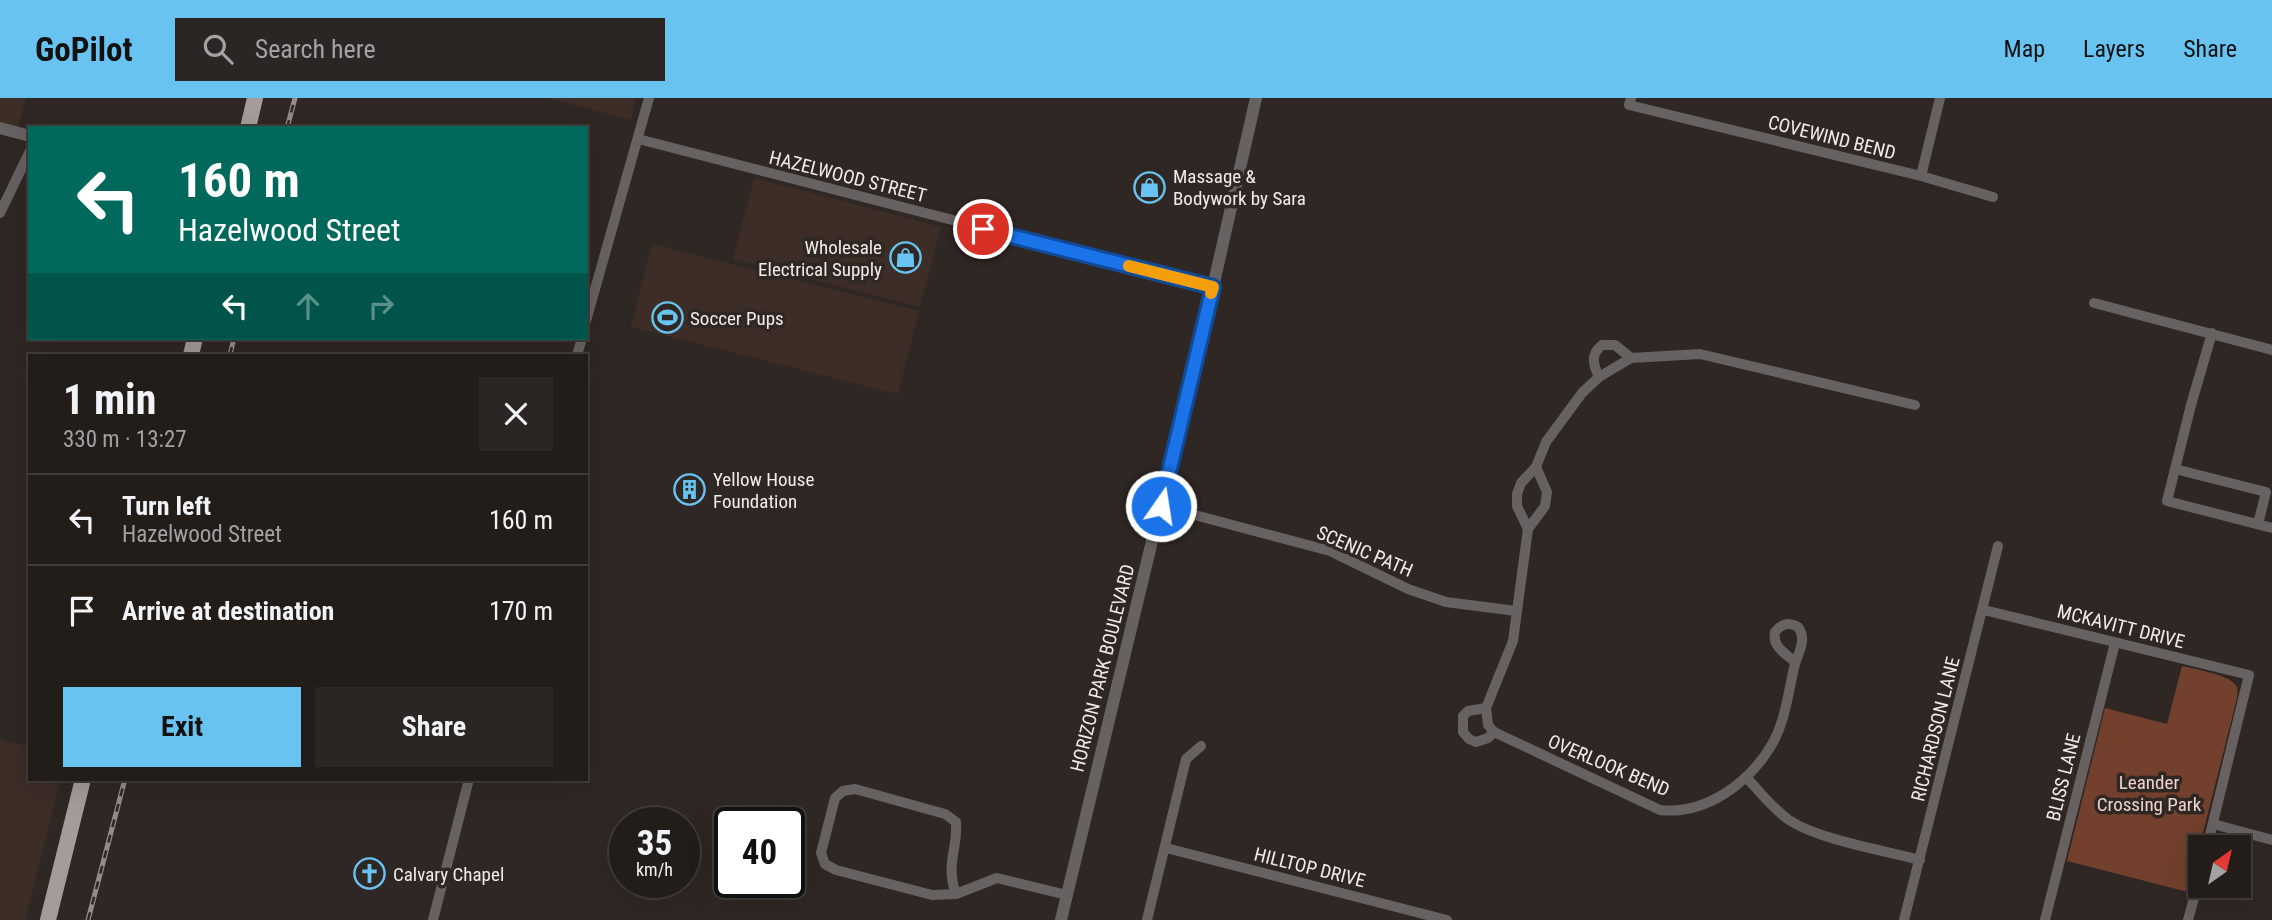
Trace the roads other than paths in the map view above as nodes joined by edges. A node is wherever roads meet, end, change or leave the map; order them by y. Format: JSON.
{"nodes":[{"id":1,"x":255,"y":98,"type":"edge"},
{"id":2,"x":649,"y":98,"type":"edge"},
{"id":3,"x":1256,"y":98,"type":"edge"},
{"id":4,"x":1631,"y":98,"type":"edge"},
{"id":5,"x":1940,"y":98,"type":"edge"},
{"id":6,"x":248,"y":126,"type":"edge"},
{"id":7,"x":0,"y":128,"type":"edge"},
{"id":8,"x":28,"y":135,"type":"edge"},
{"id":9,"x":638,"y":139,"type":"junction"},
{"id":10,"x":28,"y":155,"type":"edge"},
{"id":11,"x":1921,"y":176,"type":"junction"},
{"id":12,"x":1993,"y":197,"type":"dead end"},
{"id":13,"x":0,"y":213,"type":"edge"},
{"id":14,"x":1213,"y":287,"type":"junction"},
{"id":15,"x":590,"y":291,"type":"edge"},
{"id":16,"x":2094,"y":303,"type":"dead end"},
{"id":17,"x":2212,"y":333,"type":"junction"},
{"id":18,"x":2272,"y":350,"type":"edge"},
{"id":19,"x":1631,"y":358,"type":"junction"},
{"id":20,"x":1599,"y":377,"type":"junction"},
{"id":21,"x":1915,"y":405,"type":"dead end"},
{"id":22,"x":1536,"y":467,"type":"junction"},
{"id":23,"x":2175,"y":469,"type":"junction"},
{"id":24,"x":2269,"y":491,"type":"edge"},
{"id":25,"x":1161,"y":506,"type":"junction"},
{"id":26,"x":2258,"y":524,"type":"junction"},
{"id":27,"x":2272,"y":527,"type":"edge"},
{"id":28,"x":1528,"y":529,"type":"junction"},
{"id":29,"x":1998,"y":547,"type":"dead end"},
{"id":30,"x":1984,"y":610,"type":"junction"},
{"id":31,"x":1517,"y":611,"type":"junction"},
{"id":32,"x":2115,"y":643,"type":"junction"},
{"id":33,"x":1795,"y":662,"type":"dead end"},
{"id":34,"x":1486,"y":708,"type":"junction"},
{"id":35,"x":1494,"y":732,"type":"junction"},
{"id":36,"x":1201,"y":746,"type":"dead end"},
{"id":37,"x":1746,"y":777,"type":"junction"},
{"id":38,"x":83,"y":781,"type":"edge"},
{"id":39,"x":468,"y":781,"type":"edge"},
{"id":40,"x":2213,"y":824,"type":"junction"},
{"id":41,"x":2210,"y":835,"type":"edge"},
{"id":42,"x":2272,"y":840,"type":"edge"},
{"id":43,"x":1166,"y":848,"type":"junction"},
{"id":44,"x":1920,"y":860,"type":"junction"},
{"id":45,"x":956,"y":894,"type":"junction"},
{"id":46,"x":1067,"y":895,"type":"junction"},
{"id":47,"x":2194,"y":898,"type":"edge"},
{"id":48,"x":48,"y":920,"type":"edge"},
{"id":49,"x":433,"y":920,"type":"edge"},
{"id":50,"x":1060,"y":920,"type":"edge"},
{"id":51,"x":1147,"y":920,"type":"edge"},
{"id":52,"x":1447,"y":920,"type":"edge"},
{"id":53,"x":1904,"y":920,"type":"edge"},
{"id":54,"x":2045,"y":920,"type":"edge"},
{"id":55,"x":2188,"y":920,"type":"edge"}],
"edges":[{"from":1,"to":6,"type":"main road"},
{"from":2,"to":9,"type":"street"},
{"from":3,"to":14,"type":"street","name":"HORIZON PARK BOULEVARD"},
{"from":4,"to":11,"type":"street","name":"COVEWIND BEND"},
{"from":5,"to":11,"type":"street"},
{"from":7,"to":8,"type":"street"},
{"from":9,"to":14,"type":"street","name":"HAZELWOOD STREET"},
{"from":9,"to":15,"type":"street"},
{"from":10,"to":13,"type":"street"},
{"from":11,"to":12,"type":"street","name":"COVEWIND BEND"},
{"from":14,"to":25,"type":"street","name":"HORIZON PARK BOULEVARD"},
{"from":16,"to":17,"type":"street"},
{"from":17,"to":18,"type":"street"},
{"from":17,"to":23,"type":"street"},
{"from":19,"to":20,"type":"street"},
{"from":19,"to":20,"type":"street"},
{"from":19,"to":21,"type":"street"},
{"from":20,"to":22,"type":"street"},
{"from":22,"to":28,"type":"street"},
{"from":22,"to":28,"type":"street"},
{"from":23,"to":24,"type":"street"},
{"from":23,"to":26,"type":"street"},
{"from":24,"to":26,"type":"street"},
{"from":25,"to":31,"type":"street","name":"SCENIC PATH"},
{"from":25,"to":46,"type":"street","name":"HORIZON PARK BOULEVARD"},
{"from":26,"to":27,"type":"street"},
{"from":28,"to":31,"type":"street"},
{"from":29,"to":30,"type":"street","name":"RICHARDSON LANE"},
{"from":30,"to":32,"type":"street","name":"MCKAVITT DRIVE"},
{"from":30,"to":44,"type":"street","name":"RICHARDSON LANE"},
{"from":31,"to":34,"type":"street"},
{"from":32,"to":40,"type":"street","name":"MCKAVITT DRIVE"},
{"from":32,"to":54,"type":"street","name":"BLISS LANE"},
{"from":33,"to":37,"type":"street","name":"OVERLOOK BEND"},
{"from":34,"to":35,"type":"street"},
{"from":34,"to":35,"type":"street","name":"OVERLOOK BEND"},
{"from":35,"to":37,"type":"street","name":"OVERLOOK BEND"},
{"from":36,"to":43,"type":"street"},
{"from":37,"to":44,"type":"street"},
{"from":38,"to":48,"type":"main road"},
{"from":39,"to":49,"type":"street"},
{"from":40,"to":41,"type":"street"},
{"from":40,"to":42,"type":"street"},
{"from":43,"to":51,"type":"street"},
{"from":43,"to":52,"type":"street","name":"HILLTOP DRIVE"},
{"from":44,"to":53,"type":"street","name":"RICHARDSON LANE"},
{"from":45,"to":45,"type":"street"},
{"from":45,"to":46,"type":"street"},
{"from":46,"to":50,"type":"street","name":"HORIZON PARK BOULEVARD"},
{"from":47,"to":55,"type":"street"}]}
